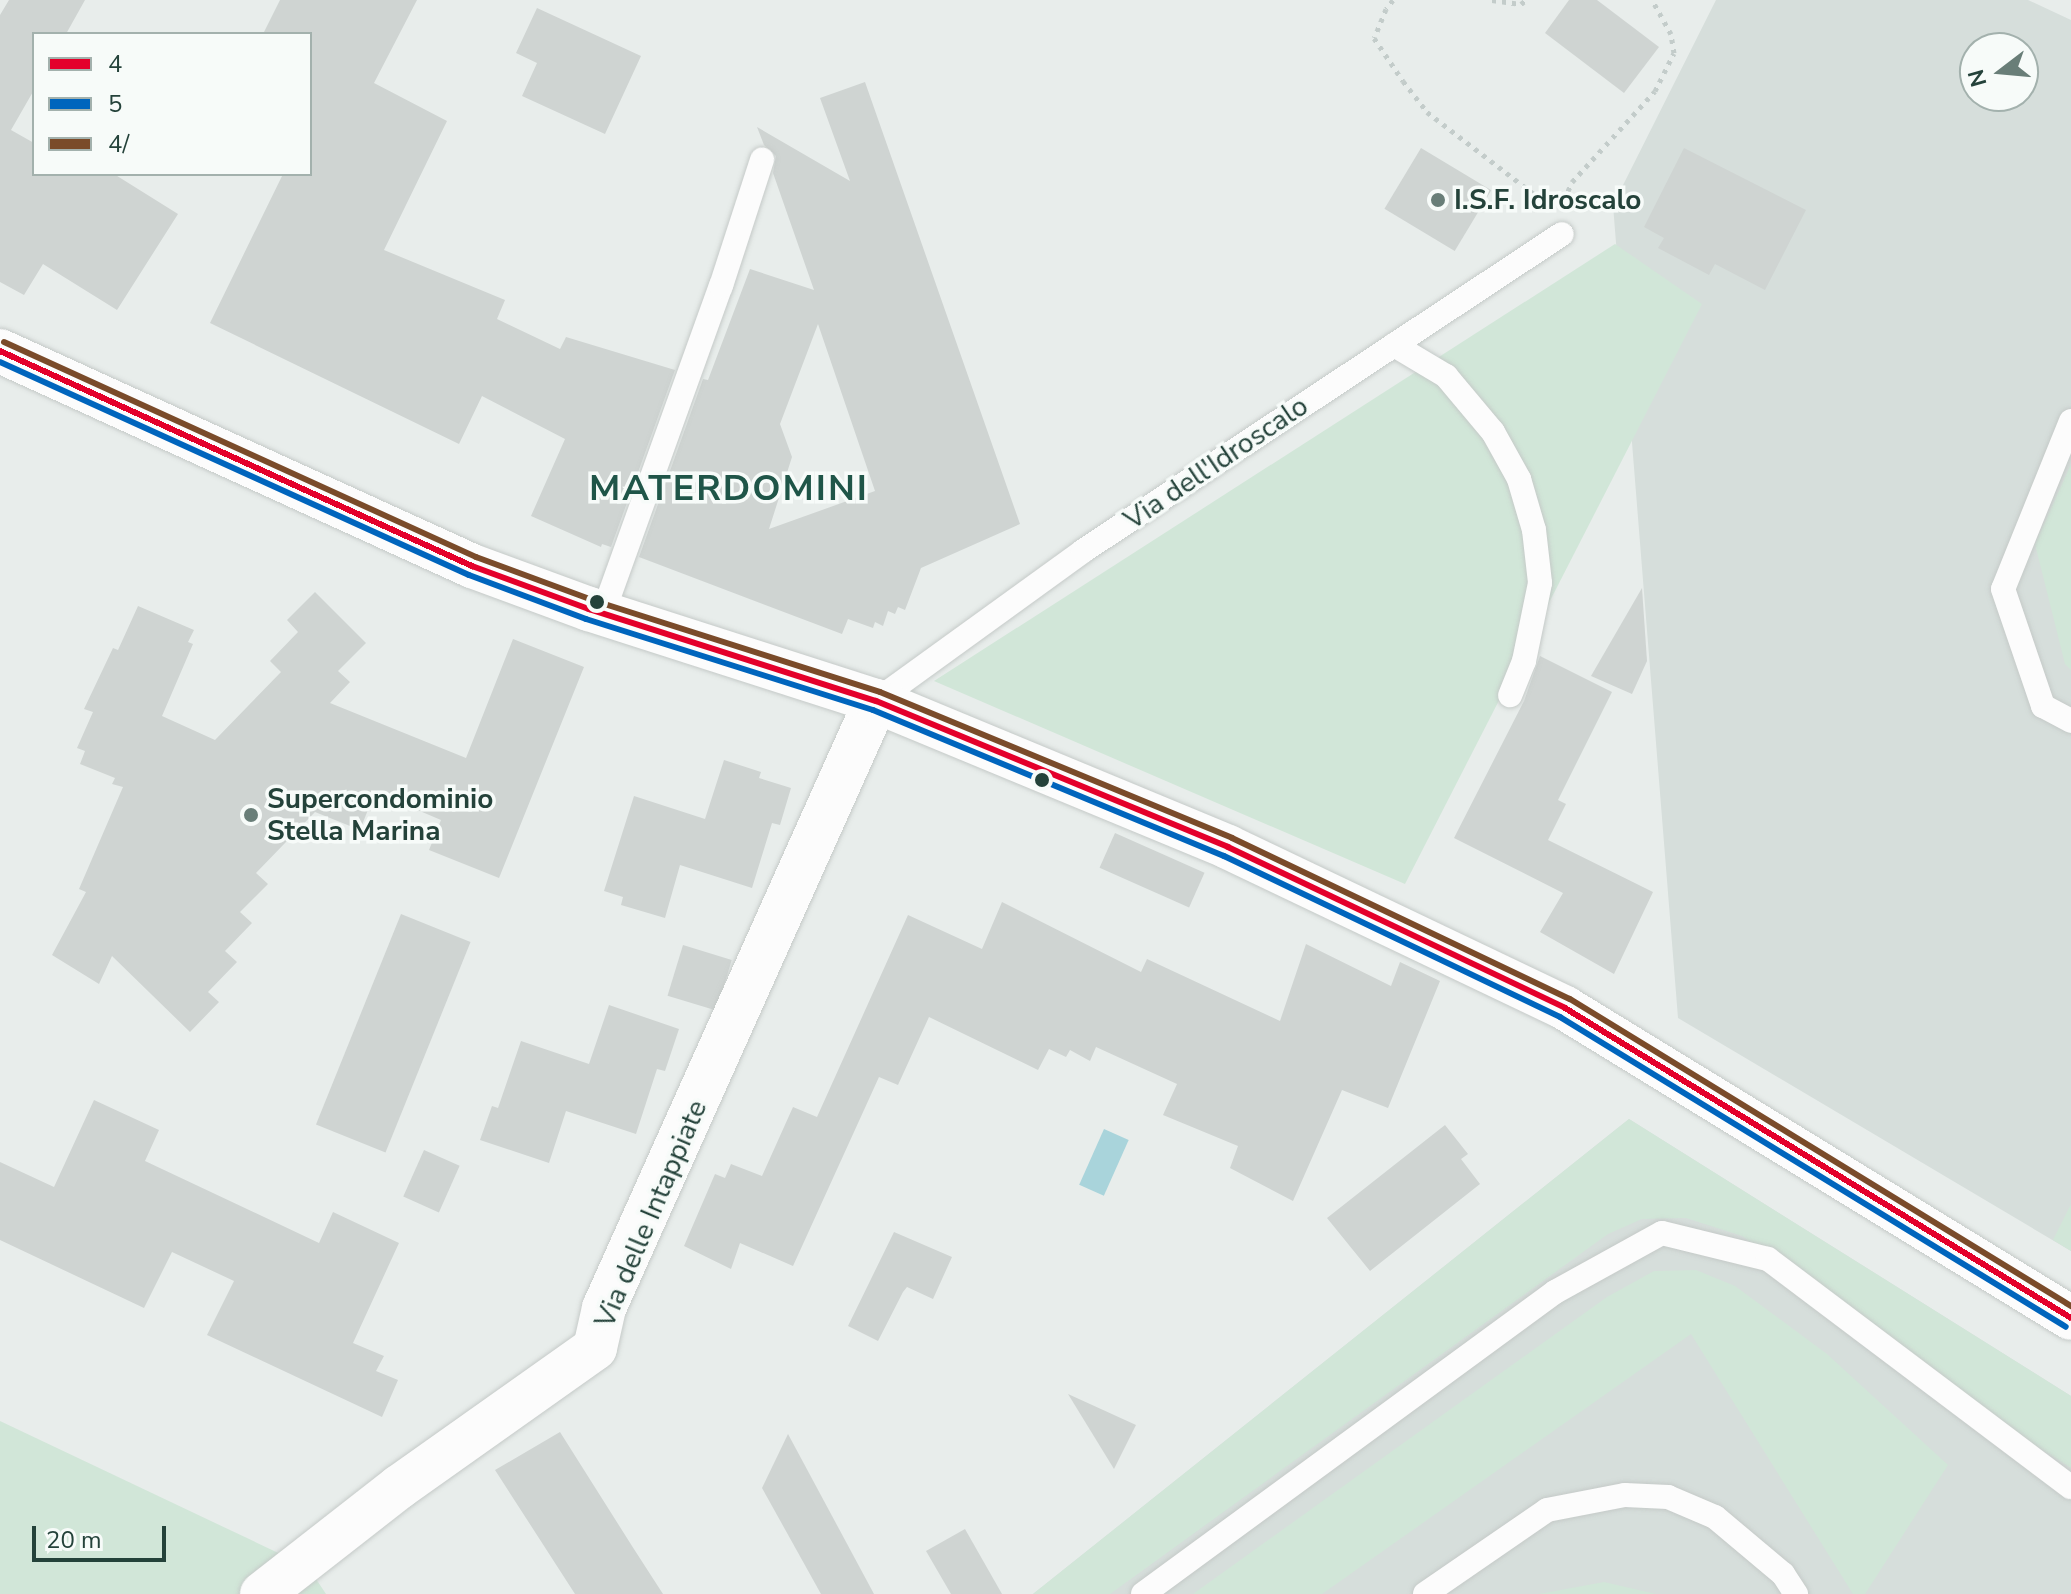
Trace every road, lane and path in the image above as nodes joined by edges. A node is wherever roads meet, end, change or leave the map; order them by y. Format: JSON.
{"nodes":[{"id":1,"x":1393,"y":0,"type":"edge"},
{"id":2,"x":1492,"y":0,"type":"edge"},
{"id":3,"x":1526,"y":0,"type":"edge"},
{"id":4,"x":1652,"y":0,"type":"edge"},
{"id":5,"x":762,"y":160,"type":"dead end"},
{"id":6,"x":1559,"y":227,"type":"junction"},
{"id":7,"x":1394,"y":345,"type":"junction"},
{"id":8,"x":0,"y":351,"type":"edge"},
{"id":9,"x":2071,"y":421,"type":"edge"},
{"id":10,"x":603,"y":613,"type":"junction"},
{"id":11,"x":1510,"y":695,"type":"dead end"},
{"id":12,"x":876,"y":701,"type":"junction"},
{"id":13,"x":2071,"y":721,"type":"edge"},
{"id":14,"x":2071,"y":1318,"type":"edge"},
{"id":15,"x":2071,"y":1487,"type":"edge"},
{"id":16,"x":262,"y":1594,"type":"edge"},
{"id":17,"x":1143,"y":1594,"type":"edge"},
{"id":18,"x":1425,"y":1594,"type":"edge"},
{"id":19,"x":1796,"y":1594,"type":"edge"}],
"edges":[{"from":1,"to":6,"type":"path"},
{"from":2,"to":3,"type":"path"},
{"from":4,"to":6,"type":"path"},
{"from":5,"to":10,"type":"lane"},
{"from":6,"to":7,"type":"lane","name":"Via dell'Idroscalo"},
{"from":7,"to":11,"type":"lane"},
{"from":7,"to":12,"type":"lane","name":"Via dell'Idroscalo"},
{"from":8,"to":10,"type":"street"},
{"from":9,"to":13,"type":"lane"},
{"from":10,"to":12,"type":"street"},
{"from":12,"to":14,"type":"street"},
{"from":12,"to":16,"type":"street","name":"Via delle Intappiate"},
{"from":15,"to":17,"type":"lane"},
{"from":18,"to":19,"type":"lane"}]}
